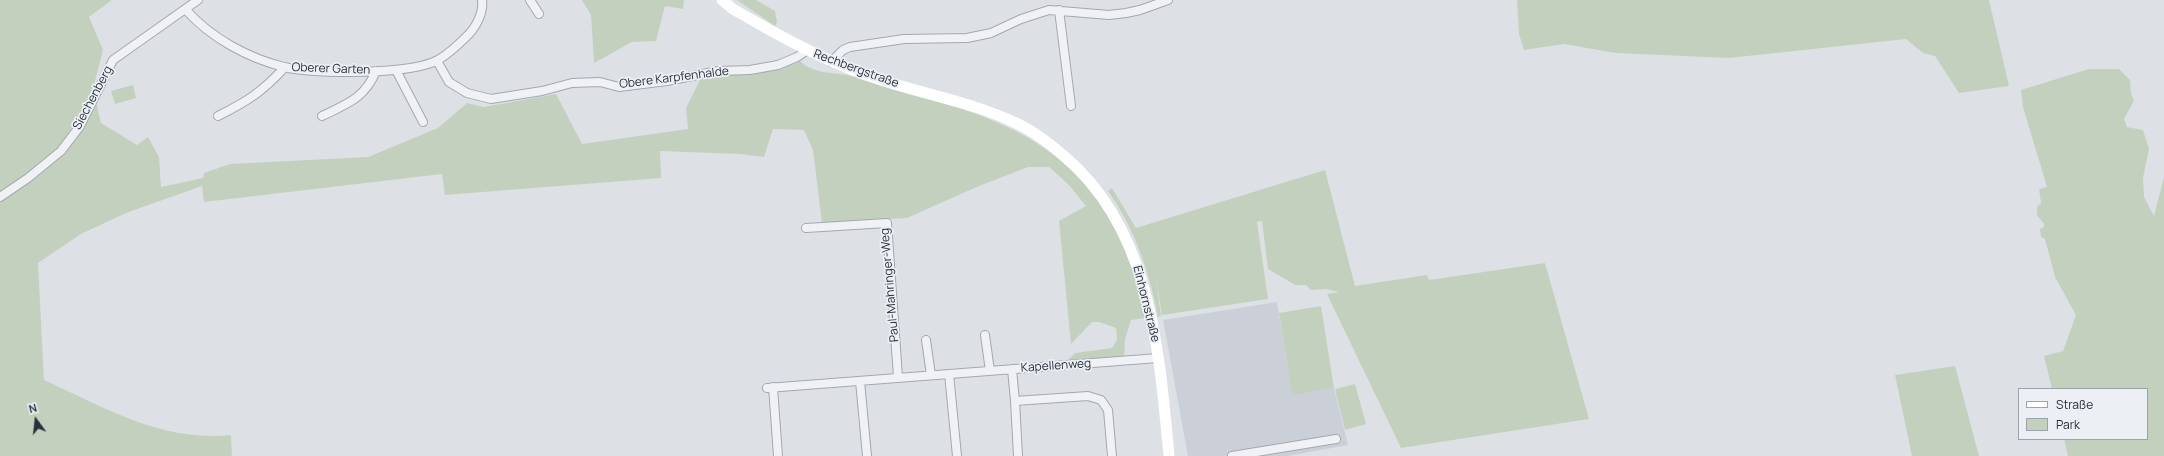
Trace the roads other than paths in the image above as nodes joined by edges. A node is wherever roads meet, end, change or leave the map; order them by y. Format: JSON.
{"nodes":[{"id":1,"x":198,"y":0,"type":"edge"},
{"id":2,"x":482,"y":0,"type":"edge"},
{"id":3,"x":530,"y":0,"type":"edge"},
{"id":4,"x":722,"y":0,"type":"edge"},
{"id":5,"x":1168,"y":0,"type":"edge"},
{"id":6,"x":186,"y":10,"type":"junction"},
{"id":7,"x":1059,"y":10,"type":"junction"},
{"id":8,"x":539,"y":14,"type":"dead end"},
{"id":9,"x":806,"y":51,"type":"junction"},
{"id":10,"x":437,"y":61,"type":"junction"},
{"id":11,"x":831,"y":62,"type":"junction"},
{"id":12,"x":285,"y":67,"type":"junction"},
{"id":13,"x":396,"y":70,"type":"junction"},
{"id":14,"x":376,"y":71,"type":"junction"},
{"id":15,"x":1071,"y":106,"type":"dead end"},
{"id":16,"x":218,"y":116,"type":"dead end"},
{"id":17,"x":322,"y":116,"type":"dead end"},
{"id":18,"x":999,"y":116,"type":"joint"},
{"id":19,"x":422,"y":122,"type":"dead end"},
{"id":20,"x":0,"y":197,"type":"edge"},
{"id":21,"x":806,"y":228,"type":"dead end"},
{"id":22,"x":985,"y":335,"type":"dead end"},
{"id":23,"x":926,"y":340,"type":"dead end"},
{"id":24,"x":1158,"y":358,"type":"junction"},
{"id":25,"x":1012,"y":369,"type":"junction"},
{"id":26,"x":990,"y":371,"type":"junction"},
{"id":27,"x":949,"y":374,"type":"junction"},
{"id":28,"x":931,"y":375,"type":"junction"},
{"id":29,"x":898,"y":377,"type":"junction"},
{"id":30,"x":860,"y":380,"type":"junction"},
{"id":31,"x":1015,"y":401,"type":"junction"},
{"id":32,"x":1336,"y":439,"type":"dead end"},
{"id":33,"x":778,"y":456,"type":"edge"},
{"id":34,"x":867,"y":456,"type":"edge"},
{"id":35,"x":957,"y":456,"type":"edge"},
{"id":36,"x":1018,"y":456,"type":"edge"},
{"id":37,"x":1112,"y":456,"type":"edge"},
{"id":38,"x":1169,"y":456,"type":"edge"},
{"id":39,"x":1232,"y":456,"type":"edge"}],
"edges":[{"from":1,"to":6,"type":"street"},
{"from":2,"to":10,"type":"street","name":"Oberer Garten"},
{"from":3,"to":8,"type":"street"},
{"from":4,"to":9,"type":"main road","name":"Rechbergstraße"},
{"from":5,"to":7,"type":"street"},
{"from":6,"to":12,"type":"street","name":"Oberer Garten"},
{"from":6,"to":20,"type":"street","name":"Siechenberg"},
{"from":7,"to":11,"type":"street"},
{"from":7,"to":15,"type":"street"},
{"from":9,"to":10,"type":"street","name":"Obere Karpfenhalde"},
{"from":9,"to":11,"type":"main road","name":"Rechbergstraße"},
{"from":10,"to":13,"type":"street","name":"Oberer Garten"},
{"from":11,"to":18,"type":"main road","name":"Rechbergstraße"},
{"from":12,"to":14,"type":"street","name":"Oberer Garten"},
{"from":12,"to":16,"type":"street","name":"Oberer Garten"},
{"from":13,"to":14,"type":"street","name":"Oberer Garten"},
{"from":13,"to":19,"type":"street"},
{"from":14,"to":17,"type":"street","name":"Oberer Garten"},
{"from":18,"to":24,"type":"main road","name":"Einhornstraße"},
{"from":21,"to":29,"type":"street","name":"Paul-Mahringer-Weg"},
{"from":22,"to":26,"type":"street"},
{"from":23,"to":28,"type":"street"},
{"from":24,"to":25,"type":"street","name":"Kapellenweg"},
{"from":24,"to":38,"type":"main road","name":"Einhornstraße"},
{"from":25,"to":26,"type":"street","name":"Kapellenweg"},
{"from":25,"to":31,"type":"street"},
{"from":26,"to":27,"type":"street","name":"Kapellenweg"},
{"from":27,"to":28,"type":"street","name":"Kapellenweg"},
{"from":27,"to":35,"type":"street"},
{"from":28,"to":29,"type":"street","name":"Kapellenweg"},
{"from":29,"to":30,"type":"street","name":"Kapellenweg"},
{"from":30,"to":33,"type":"street","name":"Kapellenweg"},
{"from":30,"to":34,"type":"street"},
{"from":31,"to":36,"type":"street"},
{"from":31,"to":37,"type":"street"},
{"from":32,"to":39,"type":"street"}]}
